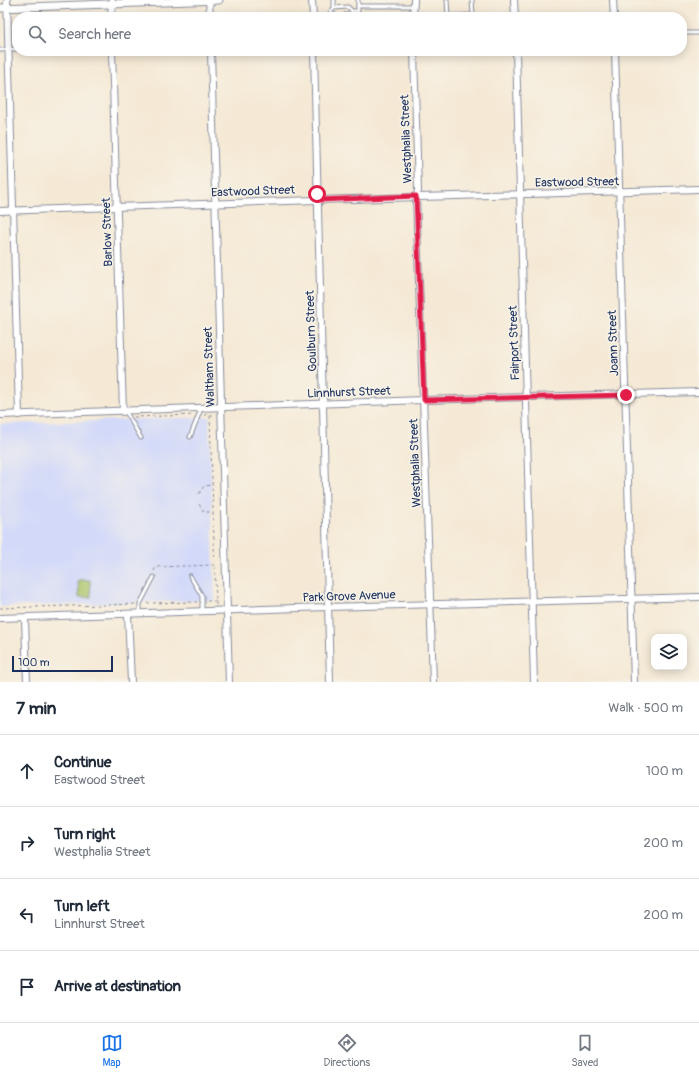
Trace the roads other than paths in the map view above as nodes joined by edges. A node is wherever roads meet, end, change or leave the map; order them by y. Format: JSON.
{"nodes":[{"id":1,"x":209,"y":0,"type":"edge"},
{"id":2,"x":219,"y":0,"type":"edge"},
{"id":3,"x":312,"y":0,"type":"edge"},
{"id":4,"x":334,"y":0,"type":"edge"},
{"id":5,"x":358,"y":0,"type":"edge"},
{"id":6,"x":448,"y":0,"type":"edge"},
{"id":7,"x":472,"y":0,"type":"edge"},
{"id":8,"x":514,"y":0,"type":"edge"},
{"id":9,"x":613,"y":0,"type":"edge"},
{"id":10,"x":90,"y":2,"type":"edge"},
{"id":11,"x":112,"y":2,"type":"edge"},
{"id":12,"x":68,"y":3,"type":"edge"},
{"id":13,"x":413,"y":3,"type":"edge"},
{"id":14,"x":5,"y":5,"type":"edge"},
{"id":15,"x":358,"y":6,"type":"junction"},
{"id":16,"x":334,"y":8,"type":"junction"},
{"id":17,"x":111,"y":12,"type":"edge"},
{"id":18,"x":210,"y":12,"type":"edge"},
{"id":19,"x":312,"y":12,"type":"edge"},
{"id":20,"x":330,"y":12,"type":"edge"},
{"id":21,"x":352,"y":12,"type":"joint"},
{"id":22,"x":358,"y":12,"type":"joint"},
{"id":23,"x":448,"y":12,"type":"edge"},
{"id":24,"x":473,"y":12,"type":"edge"},
{"id":25,"x":515,"y":12,"type":"edge"},
{"id":26,"x":614,"y":12,"type":"edge"},
{"id":27,"x":687,"y":33,"type":"edge"},
{"id":28,"x":699,"y":33,"type":"edge"},
{"id":29,"x":0,"y":50,"type":"edge"},
{"id":30,"x":8,"y":50,"type":"junction"},
{"id":31,"x":12,"y":50,"type":"edge"},
{"id":32,"x":112,"y":56,"type":"edge"},
{"id":33,"x":211,"y":56,"type":"edge"},
{"id":34,"x":314,"y":56,"type":"edge"},
{"id":35,"x":414,"y":56,"type":"edge"},
{"id":36,"x":516,"y":56,"type":"edge"},
{"id":37,"x":615,"y":56,"type":"edge"},
{"id":38,"x":699,"y":189,"type":"edge"},
{"id":39,"x":619,"y":192,"type":"junction"},
{"id":40,"x":520,"y":194,"type":"junction"},
{"id":41,"x":416,"y":196,"type":"junction"},
{"id":42,"x":318,"y":200,"type":"junction"},
{"id":43,"x":216,"y":204,"type":"junction"},
{"id":44,"x":117,"y":207,"type":"junction"},
{"id":45,"x":13,"y":210,"type":"junction"},
{"id":46,"x":0,"y":211,"type":"edge"},
{"id":47,"x":699,"y":392,"type":"edge"},
{"id":48,"x":626,"y":395,"type":"junction"},
{"id":49,"x":526,"y":398,"type":"junction"},
{"id":50,"x":424,"y":400,"type":"junction"},
{"id":51,"x":324,"y":404,"type":"junction"},
{"id":52,"x":221,"y":408,"type":"junction"},
{"id":53,"x":201,"y":409,"type":"junction"},
{"id":54,"x":124,"y":412,"type":"junction"},
{"id":55,"x":0,"y":415,"type":"edge"},
{"id":56,"x":19,"y":415,"type":"junction"},
{"id":57,"x":190,"y":437,"type":"dead end"},
{"id":58,"x":141,"y":438,"type":"dead end"},
{"id":59,"x":190,"y":576,"type":"dead end"},
{"id":60,"x":154,"y":577,"type":"dead end"},
{"id":61,"x":699,"y":597,"type":"edge"},
{"id":62,"x":631,"y":599,"type":"junction"},
{"id":63,"x":532,"y":602,"type":"junction"},
{"id":64,"x":430,"y":604,"type":"junction"},
{"id":65,"x":328,"y":607,"type":"junction"},
{"id":66,"x":227,"y":611,"type":"junction"},
{"id":67,"x":202,"y":612,"type":"junction"},
{"id":68,"x":128,"y":614,"type":"junction"},
{"id":69,"x":140,"y":614,"type":"junction"},
{"id":70,"x":0,"y":618,"type":"edge"},
{"id":71,"x":25,"y":618,"type":"junction"},
{"id":72,"x":27,"y":682,"type":"edge"},
{"id":73,"x":130,"y":682,"type":"edge"},
{"id":74,"x":229,"y":682,"type":"edge"},
{"id":75,"x":330,"y":682,"type":"edge"},
{"id":76,"x":433,"y":682,"type":"edge"},
{"id":77,"x":534,"y":682,"type":"edge"},
{"id":78,"x":634,"y":682,"type":"edge"}],
"edges":[{"from":1,"to":2,"type":"street"},
{"from":1,"to":11,"type":"street"},
{"from":1,"to":18,"type":"street"},
{"from":3,"to":19,"type":"street"},
{"from":4,"to":16,"type":"lane"},
{"from":5,"to":15,"type":"lane"},
{"from":6,"to":23,"type":"lane"},
{"from":7,"to":24,"type":"lane"},
{"from":8,"to":25,"type":"street"},
{"from":9,"to":26,"type":"street"},
{"from":10,"to":11,"type":"street"},
{"from":10,"to":12,"type":"street"},
{"from":11,"to":17,"type":"street"},
{"from":12,"to":14,"type":"street"},
{"from":13,"to":15,"type":"lane"},
{"from":14,"to":30,"type":"street"},
{"from":15,"to":22,"type":"lane"},
{"from":16,"to":20,"type":"lane"},
{"from":16,"to":21,"type":"lane"},
{"from":21,"to":22,"type":"lane"},
{"from":27,"to":28,"type":"lane"},
{"from":29,"to":30,"type":"lane"},
{"from":30,"to":31,"type":"lane"},
{"from":30,"to":45,"type":"street"},
{"from":32,"to":44,"type":"street","name":"Barlow Street"},
{"from":33,"to":43,"type":"street","name":"Waltham Street"},
{"from":34,"to":42,"type":"street","name":"Goulburn Street"},
{"from":35,"to":41,"type":"street","name":"Westphalia Street"},
{"from":36,"to":40,"type":"street","name":"Fairport Street"},
{"from":37,"to":39,"type":"street","name":"Joann Street"},
{"from":38,"to":39,"type":"street","name":"Eastwood Street"},
{"from":39,"to":40,"type":"street","name":"Eastwood Street"},
{"from":39,"to":48,"type":"street","name":"Joann Street"},
{"from":40,"to":41,"type":"street","name":"Eastwood Street"},
{"from":40,"to":49,"type":"street","name":"Fairport Street"},
{"from":41,"to":42,"type":"street","name":"Eastwood Street"},
{"from":41,"to":50,"type":"street","name":"Westphalia Street"},
{"from":42,"to":43,"type":"street","name":"Eastwood Street"},
{"from":42,"to":51,"type":"street","name":"Goulburn Street"},
{"from":43,"to":44,"type":"street","name":"Eastwood Street"},
{"from":43,"to":52,"type":"street","name":"Waltham Street"},
{"from":44,"to":45,"type":"street","name":"Eastwood Street"},
{"from":44,"to":54,"type":"street","name":"Barlow Street"},
{"from":45,"to":46,"type":"street","name":"Eastwood Street"},
{"from":45,"to":56,"type":"street"},
{"from":47,"to":48,"type":"street","name":"Linnhurst Street"},
{"from":48,"to":49,"type":"street","name":"Linnhurst Street"},
{"from":48,"to":62,"type":"street","name":"Joann Street"},
{"from":49,"to":50,"type":"street","name":"Linnhurst Street"},
{"from":49,"to":63,"type":"street","name":"Fairport Street"},
{"from":50,"to":51,"type":"street","name":"Linnhurst Street"},
{"from":50,"to":64,"type":"street","name":"Westphalia Street"},
{"from":51,"to":52,"type":"street","name":"Linnhurst Street"},
{"from":51,"to":65,"type":"street","name":"Goulburn Street"},
{"from":52,"to":53,"type":"street","name":"Linnhurst Street"},
{"from":52,"to":66,"type":"street","name":"Waltham Street"},
{"from":53,"to":54,"type":"street","name":"Linnhurst Street"},
{"from":53,"to":57,"type":"lane"},
{"from":54,"to":56,"type":"street","name":"Linnhurst Street"},
{"from":54,"to":58,"type":"lane"},
{"from":55,"to":56,"type":"street","name":"Linnhurst Street"},
{"from":59,"to":67,"type":"lane"},
{"from":60,"to":69,"type":"lane"},
{"from":61,"to":62,"type":"street","name":"Park Grove Avenue"},
{"from":62,"to":63,"type":"street","name":"Park Grove Avenue"},
{"from":62,"to":78,"type":"street","name":"Joann Street"},
{"from":63,"to":64,"type":"street","name":"Park Grove Avenue"},
{"from":63,"to":77,"type":"street","name":"Fairport Street"},
{"from":64,"to":65,"type":"street","name":"Park Grove Avenue"},
{"from":64,"to":76,"type":"street","name":"Westphalia Street"},
{"from":65,"to":66,"type":"street","name":"Park Grove Avenue"},
{"from":65,"to":75,"type":"street","name":"Goulburn Street"},
{"from":66,"to":67,"type":"street","name":"Park Grove Avenue"},
{"from":66,"to":74,"type":"street","name":"Waltham Street"},
{"from":67,"to":69,"type":"street","name":"Park Grove Avenue"},
{"from":68,"to":69,"type":"street","name":"Park Grove Avenue"},
{"from":68,"to":71,"type":"street","name":"Park Grove Avenue"},
{"from":68,"to":73,"type":"street"},
{"from":70,"to":71,"type":"street","name":"Park Grove Avenue"},
{"from":71,"to":72,"type":"street"}]}
